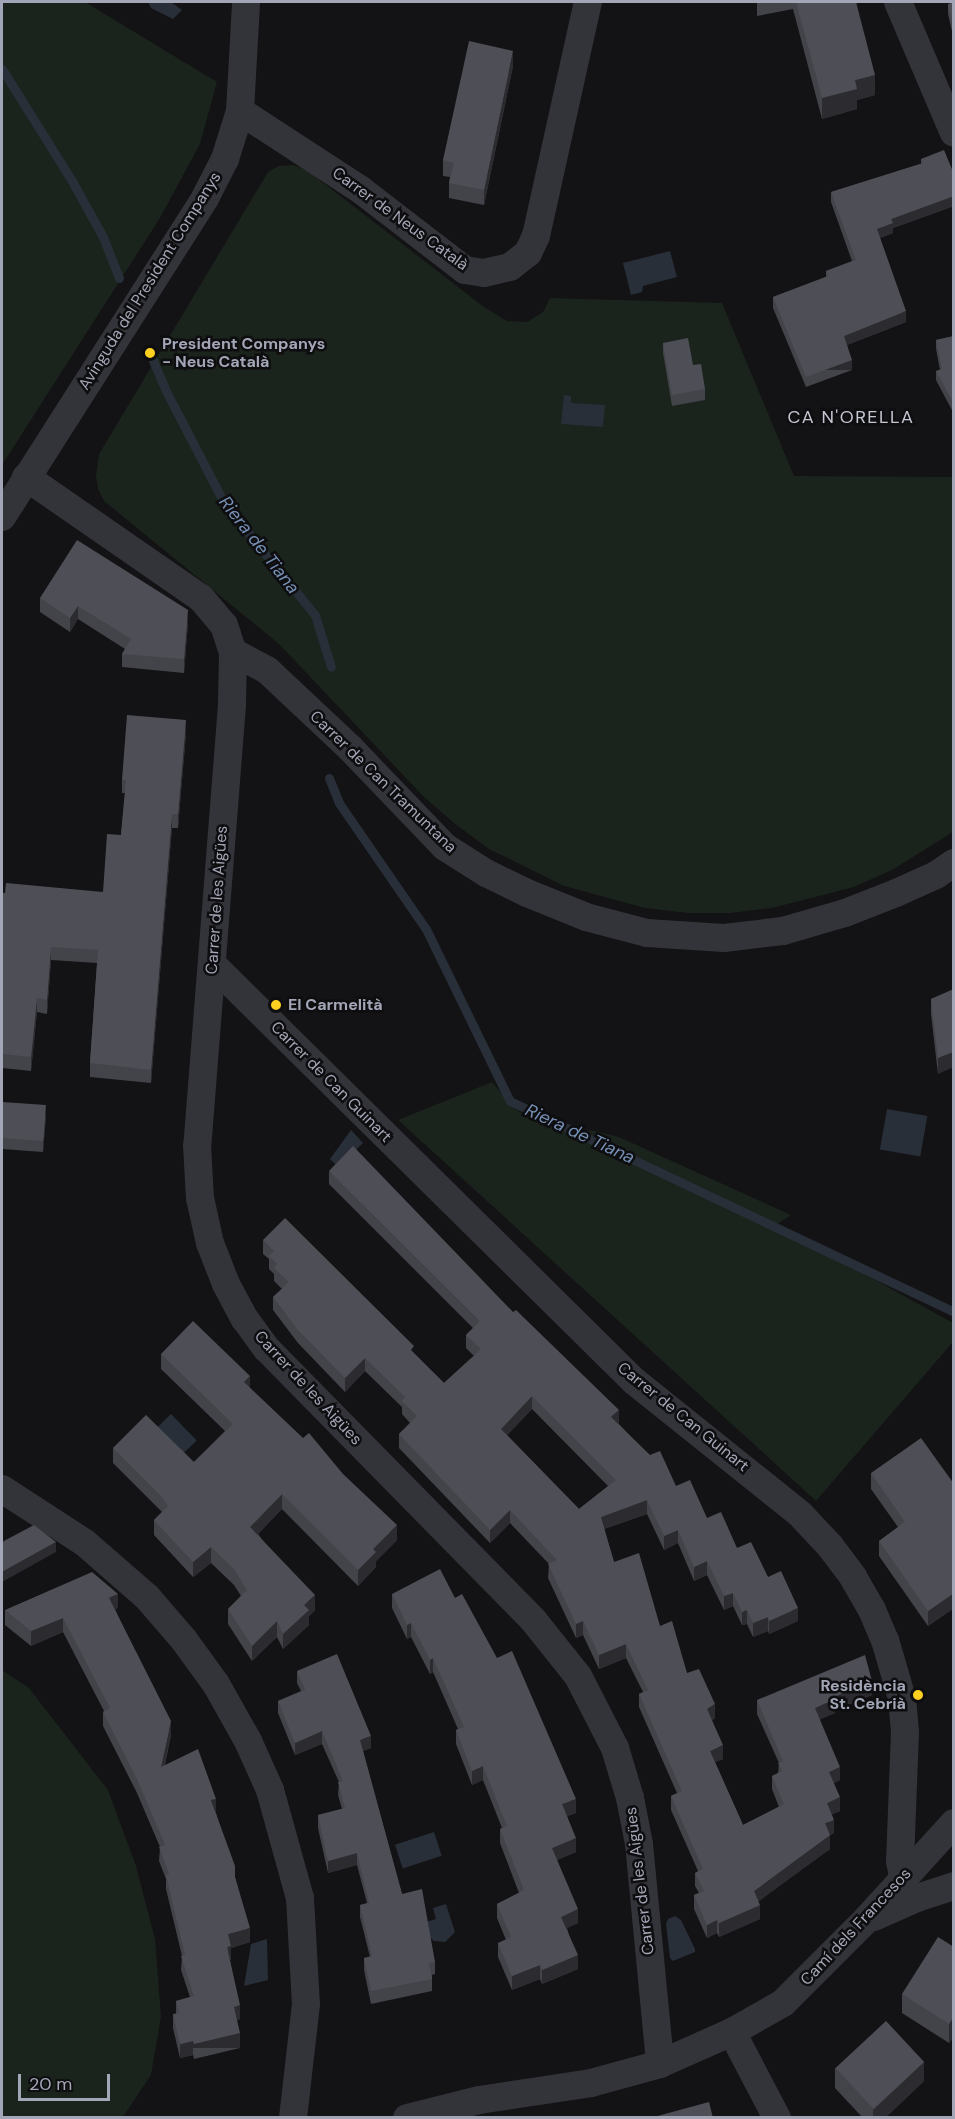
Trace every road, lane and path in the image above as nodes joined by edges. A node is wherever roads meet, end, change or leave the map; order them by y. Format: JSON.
{"nodes":[{"id":1,"x":246,"y":2,"type":"edge"},
{"id":2,"x":588,"y":2,"type":"edge"},
{"id":3,"x":898,"y":2,"type":"edge"},
{"id":4,"x":240,"y":111,"type":"junction"},
{"id":5,"x":954,"y":133,"type":"edge"},
{"id":6,"x":26,"y":477,"type":"junction"},
{"id":7,"x":2,"y":517,"type":"edge"},
{"id":8,"x":233,"y":652,"type":"junction"},
{"id":9,"x":954,"y":863,"type":"edge"},
{"id":10,"x":213,"y":964,"type":"junction"},
{"id":11,"x":2,"y":1489,"type":"edge"},
{"id":12,"x":954,"y":1823,"type":"edge"},
{"id":13,"x":954,"y":1874,"type":"edge"},
{"id":14,"x":903,"y":1876,"type":"junction"},
{"id":15,"x":954,"y":1886,"type":"edge"},
{"id":16,"x":866,"y":1920,"type":"junction"},
{"id":17,"x":732,"y":2032,"type":"junction"},
{"id":18,"x":660,"y":2064,"type":"junction"},
{"id":19,"x":293,"y":2118,"type":"edge"},
{"id":20,"x":407,"y":2118,"type":"edge"},
{"id":21,"x":777,"y":2118,"type":"edge"}],
"edges":[{"from":1,"to":4,"type":"street","name":"Avinguda del President Companys"},
{"from":2,"to":4,"type":"street","name":"Carrer de Neus Català"},
{"from":3,"to":5,"type":"street"},
{"from":4,"to":6,"type":"street","name":"Avinguda del President Companys"},
{"from":6,"to":7,"type":"street","name":"Avinguda del President Companys"},
{"from":6,"to":8,"type":"street","name":"Carrer de les Aigües"},
{"from":8,"to":9,"type":"street","name":"Carrer de Can Tramuntana"},
{"from":8,"to":10,"type":"street","name":"Carrer de les Aigües"},
{"from":10,"to":14,"type":"street","name":"Carrer de Can Guinart"},
{"from":10,"to":18,"type":"street","name":"Carrer de les Aigües"},
{"from":11,"to":19,"type":"street"},
{"from":12,"to":14,"type":"street","name":"Camí dels Francesos"},
{"from":13,"to":14,"type":"street"},
{"from":14,"to":16,"type":"street","name":"Camí dels Francesos"},
{"from":15,"to":16,"type":"street"},
{"from":16,"to":17,"type":"street","name":"Camí dels Francesos"},
{"from":17,"to":18,"type":"street","name":"Camí dels Francesos"},
{"from":17,"to":21,"type":"street"},
{"from":18,"to":20,"type":"street","name":"Camí dels Francesos"}]}
